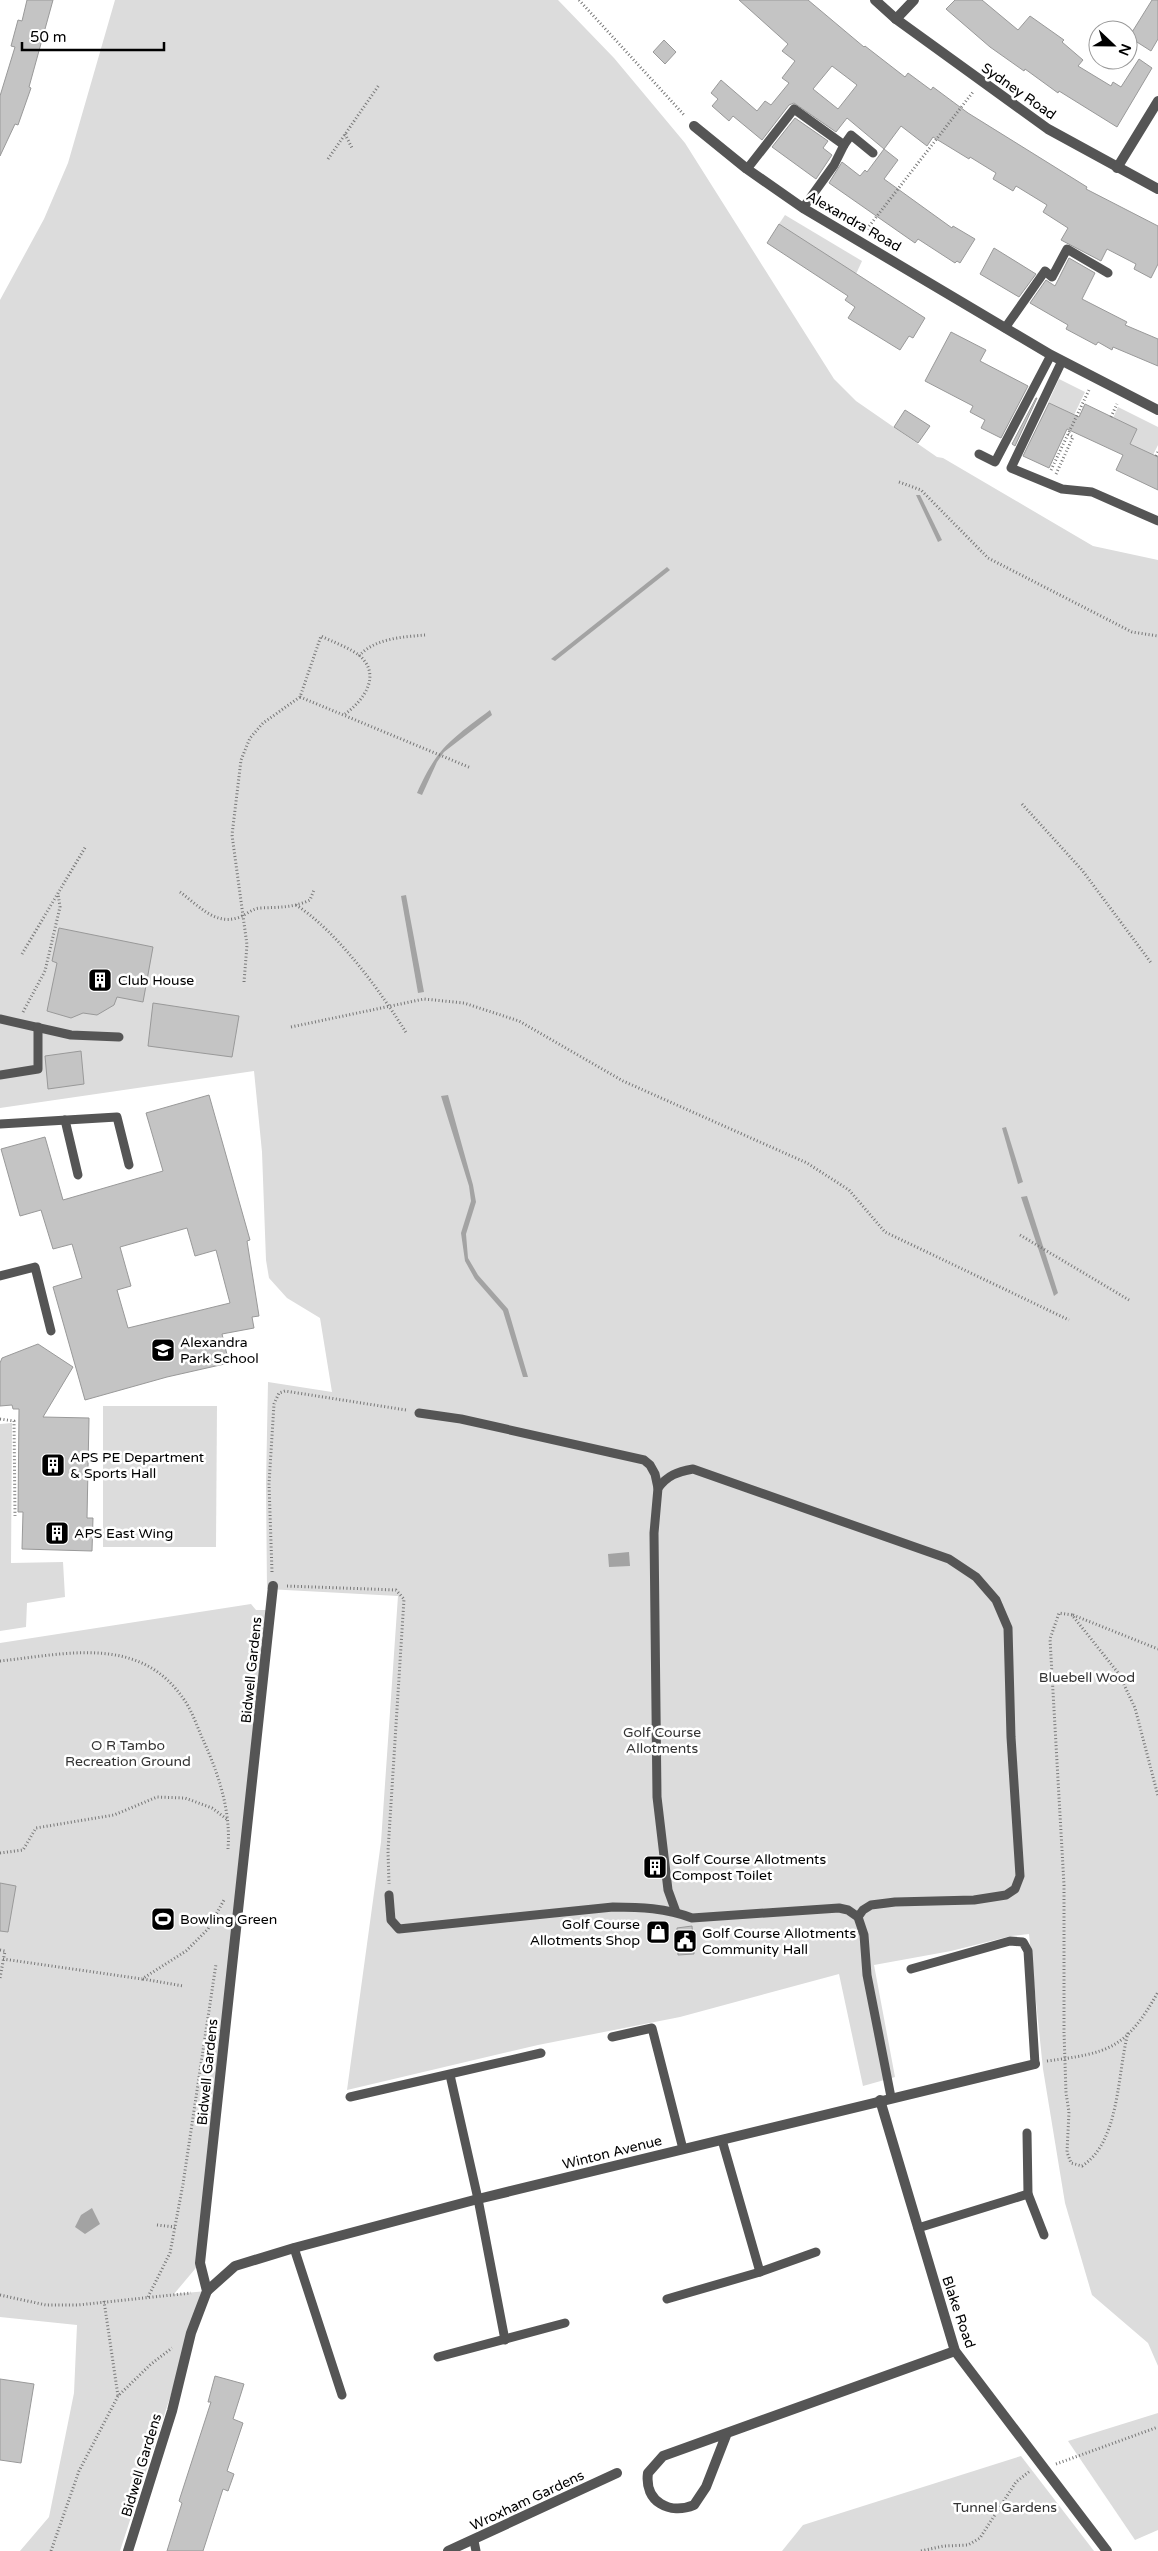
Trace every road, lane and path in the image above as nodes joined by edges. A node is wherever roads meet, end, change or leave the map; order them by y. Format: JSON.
{"nodes":[{"id":1,"x":579,"y":0,"type":"edge"},
{"id":2,"x":874,"y":0,"type":"edge"},
{"id":3,"x":914,"y":0,"type":"edge"},
{"id":4,"x":896,"y":19,"type":"junction"},
{"id":5,"x":981,"y":82,"type":"junction"},
{"id":6,"x":379,"y":85,"type":"dead end"},
{"id":7,"x":1158,"y":101,"type":"edge"},
{"id":8,"x":694,"y":126,"type":"joint"},
{"id":9,"x":345,"y":134,"type":"junction"},
{"id":10,"x":844,"y":145,"type":"junction"},
{"id":11,"x":352,"y":148,"type":"dead end"},
{"id":12,"x":873,"y":153,"type":"dead end"},
{"id":13,"x":328,"y":159,"type":"dead end"},
{"id":14,"x":1117,"y":168,"type":"junction"},
{"id":15,"x":746,"y":169,"type":"junction"},
{"id":16,"x":1158,"y":189,"type":"edge"},
{"id":17,"x":803,"y":208,"type":"junction"},
{"id":18,"x":859,"y":239,"type":"junction"},
{"id":19,"x":1108,"y":273,"type":"dead end"},
{"id":20,"x":1005,"y":328,"type":"junction"},
{"id":21,"x":1051,"y":355,"type":"junction"},
{"id":22,"x":1062,"y":362,"type":"junction"},
{"id":23,"x":1094,"y":378,"type":"junction"},
{"id":24,"x":1158,"y":410,"type":"edge"},
{"id":25,"x":1158,"y":452,"type":"edge"},
{"id":26,"x":979,"y":454,"type":"dead end"},
{"id":27,"x":1156,"y":456,"type":"dead end"},
{"id":28,"x":899,"y":482,"type":"dead end"},
{"id":29,"x":1048,"y":483,"type":"junction"},
{"id":30,"x":1158,"y":521,"type":"edge"},
{"id":31,"x":425,"y":635,"type":"dead end"},
{"id":32,"x":1158,"y":636,"type":"edge"},
{"id":33,"x":359,"y":656,"type":"junction"},
{"id":34,"x":300,"y":697,"type":"junction"},
{"id":35,"x":345,"y":714,"type":"junction"},
{"id":36,"x":471,"y":768,"type":"dead end"},
{"id":37,"x":1022,"y":804,"type":"dead end"},
{"id":38,"x":86,"y":846,"type":"dead end"},
{"id":39,"x":314,"y":890,"type":"dead end"},
{"id":40,"x":180,"y":892,"type":"dead end"},
{"id":41,"x":58,"y":893,"type":"junction"},
{"id":42,"x":296,"y":905,"type":"junction"},
{"id":43,"x":242,"y":916,"type":"junction"},
{"id":44,"x":22,"y":954,"type":"dead end"},
{"id":45,"x":1152,"y":964,"type":"dead end"},
{"id":46,"x":244,"y":982,"type":"dead end"},
{"id":47,"x":390,"y":1006,"type":"junction"},
{"id":48,"x":0,"y":1019,"type":"edge"},
{"id":49,"x":17,"y":1022,"type":"junction"},
{"id":50,"x":38,"y":1027,"type":"junction"},
{"id":51,"x":291,"y":1027,"type":"dead end"},
{"id":52,"x":407,"y":1034,"type":"dead end"},
{"id":53,"x":119,"y":1037,"type":"dead end"},
{"id":54,"x":0,"y":1075,"type":"edge"},
{"id":55,"x":64,"y":1120,"type":"junction"},
{"id":56,"x":0,"y":1124,"type":"edge"},
{"id":57,"x":129,"y":1165,"type":"dead end"},
{"id":58,"x":78,"y":1175,"type":"dead end"},
{"id":59,"x":1020,"y":1235,"type":"dead end"},
{"id":60,"x":0,"y":1276,"type":"edge"},
{"id":61,"x":1129,"y":1300,"type":"dead end"},
{"id":62,"x":1069,"y":1320,"type":"dead end"},
{"id":63,"x":51,"y":1331,"type":"dead end"},
{"id":64,"x":419,"y":1413,"type":"joint"},
{"id":65,"x":0,"y":1419,"type":"edge"},
{"id":66,"x":658,"y":1488,"type":"junction"},
{"id":67,"x":16,"y":1516,"type":"dead end"},
{"id":68,"x":273,"y":1586,"type":"junction"},
{"id":69,"x":1072,"y":1615,"type":"junction"},
{"id":70,"x":1158,"y":1649,"type":"edge"},
{"id":71,"x":0,"y":1661,"type":"edge"},
{"id":72,"x":1158,"y":1796,"type":"edge"},
{"id":73,"x":229,"y":1821,"type":"junction"},
{"id":74,"x":0,"y":1853,"type":"edge"},
{"id":75,"x":228,"y":1854,"type":"dead end"},
{"id":76,"x":225,"y":1890,"type":"dead end"},
{"id":77,"x":389,"y":1894,"type":"joint"},
{"id":78,"x":224,"y":1899,"type":"junction"},
{"id":79,"x":871,"y":1905,"type":"junction"},
{"id":80,"x":839,"y":1908,"type":"junction"},
{"id":81,"x":676,"y":1912,"type":"junction"},
{"id":82,"x":858,"y":1918,"type":"junction"},
{"id":83,"x":222,"y":1919,"type":"dead end"},
{"id":84,"x":0,"y":1950,"type":"edge"},
{"id":85,"x":217,"y":1958,"type":"dead end"},
{"id":86,"x":3,"y":1959,"type":"junction"},
{"id":87,"x":910,"y":1969,"type":"dead end"},
{"id":88,"x":0,"y":1978,"type":"edge"},
{"id":89,"x":142,"y":1979,"type":"junction"},
{"id":90,"x":184,"y":1986,"type":"dead end"},
{"id":91,"x":1158,"y":1993,"type":"edge"},
{"id":92,"x":1128,"y":2034,"type":"junction"},
{"id":93,"x":612,"y":2037,"type":"dead end"},
{"id":94,"x":541,"y":2053,"type":"dead end"},
{"id":95,"x":1065,"y":2058,"type":"junction"},
{"id":96,"x":1035,"y":2064,"type":"joint"},
{"id":97,"x":450,"y":2075,"type":"junction"},
{"id":98,"x":350,"y":2096,"type":"dead end"},
{"id":99,"x":891,"y":2097,"type":"junction"},
{"id":100,"x":880,"y":2100,"type":"junction"},
{"id":101,"x":1027,"y":2133,"type":"dead end"},
{"id":102,"x":722,"y":2140,"type":"junction"},
{"id":103,"x":683,"y":2149,"type":"junction"},
{"id":104,"x":1028,"y":2194,"type":"junction"},
{"id":105,"x":478,"y":2199,"type":"junction"},
{"id":106,"x":157,"y":2225,"type":"dead end"},
{"id":107,"x":175,"y":2227,"type":"junction"},
{"id":108,"x":918,"y":2228,"type":"junction"},
{"id":109,"x":1044,"y":2235,"type":"dead end"},
{"id":110,"x":294,"y":2248,"type":"junction"},
{"id":111,"x":816,"y":2252,"type":"dead end"},
{"id":112,"x":760,"y":2272,"type":"junction"},
{"id":113,"x":207,"y":2291,"type":"junction"},
{"id":114,"x":0,"y":2295,"type":"edge"},
{"id":115,"x":148,"y":2297,"type":"junction"},
{"id":116,"x":666,"y":2299,"type":"dead end"},
{"id":117,"x":104,"y":2301,"type":"junction"},
{"id":118,"x":565,"y":2323,"type":"dead end"},
{"id":119,"x":191,"y":2333,"type":"junction"},
{"id":120,"x":505,"y":2340,"type":"junction"},
{"id":121,"x":955,"y":2351,"type":"junction"},
{"id":122,"x":438,"y":2357,"type":"dead end"},
{"id":123,"x":342,"y":2394,"type":"dead end"},
{"id":124,"x":118,"y":2396,"type":"junction"},
{"id":125,"x":1158,"y":2426,"type":"edge"},
{"id":126,"x":727,"y":2433,"type":"junction"},
{"id":127,"x":1042,"y":2466,"type":"junction"},
{"id":128,"x":616,"y":2473,"type":"dead end"},
{"id":129,"x":475,"y":2546,"type":"edge"},
{"id":130,"x":51,"y":2551,"type":"edge"},
{"id":131,"x":128,"y":2551,"type":"edge"},
{"id":132,"x":448,"y":2551,"type":"edge"},
{"id":133,"x":921,"y":2551,"type":"edge"},
{"id":134,"x":1107,"y":2551,"type":"edge"}],
"edges":[{"from":1,"to":8,"type":"path"},
{"from":2,"to":4,"type":"street","name":"Sydney Road"},
{"from":3,"to":4,"type":"street"},
{"from":4,"to":5,"type":"street","name":"Sydney Road"},
{"from":5,"to":14,"type":"street","name":"Sydney Road"},
{"from":5,"to":18,"type":"path"},
{"from":6,"to":9,"type":"path"},
{"from":7,"to":14,"type":"street"},
{"from":8,"to":15,"type":"street","name":"Alexandra Road"},
{"from":9,"to":11,"type":"path"},
{"from":9,"to":13,"type":"path"},
{"from":10,"to":12,"type":"lane"},
{"from":10,"to":15,"type":"lane"},
{"from":10,"to":17,"type":"lane"},
{"from":14,"to":16,"type":"street","name":"Sydney Road"},
{"from":15,"to":17,"type":"street","name":"Alexandra Road"},
{"from":17,"to":18,"type":"street","name":"Alexandra Road"},
{"from":18,"to":20,"type":"street","name":"Alexandra Road"},
{"from":19,"to":20,"type":"lane"},
{"from":20,"to":21,"type":"street","name":"Alexandra Road"},
{"from":21,"to":22,"type":"street","name":"Alexandra Road"},
{"from":21,"to":26,"type":"lane"},
{"from":22,"to":23,"type":"street","name":"Alexandra Road"},
{"from":22,"to":29,"type":"lane"},
{"from":23,"to":24,"type":"street","name":"Alexandra Road"},
{"from":23,"to":29,"type":"path"},
{"from":25,"to":27,"type":"path"},
{"from":28,"to":32,"type":"path"},
{"from":29,"to":30,"type":"lane"},
{"from":31,"to":33,"type":"path"},
{"from":33,"to":34,"type":"path"},
{"from":33,"to":35,"type":"path"},
{"from":34,"to":35,"type":"path"},
{"from":34,"to":43,"type":"path"},
{"from":35,"to":36,"type":"path"},
{"from":37,"to":45,"type":"path"},
{"from":38,"to":41,"type":"path"},
{"from":39,"to":42,"type":"path"},
{"from":40,"to":43,"type":"path"},
{"from":41,"to":44,"type":"path"},
{"from":41,"to":49,"type":"path"},
{"from":42,"to":43,"type":"path"},
{"from":42,"to":47,"type":"path"},
{"from":43,"to":46,"type":"path"},
{"from":47,"to":51,"type":"path"},
{"from":47,"to":52,"type":"path"},
{"from":47,"to":62,"type":"path"},
{"from":48,"to":49,"type":"lane"},
{"from":49,"to":50,"type":"lane"},
{"from":50,"to":53,"type":"lane"},
{"from":50,"to":54,"type":"lane"},
{"from":55,"to":56,"type":"lane"},
{"from":55,"to":57,"type":"lane"},
{"from":55,"to":58,"type":"lane"},
{"from":59,"to":61,"type":"path"},
{"from":60,"to":63,"type":"lane"},
{"from":64,"to":66,"type":"lane"},
{"from":64,"to":68,"type":"path"},
{"from":65,"to":67,"type":"path"},
{"from":66,"to":79,"type":"lane"},
{"from":66,"to":81,"type":"lane"},
{"from":68,"to":77,"type":"path"},
{"from":68,"to":113,"type":"street","name":"Bidwell Gardens"},
{"from":69,"to":70,"type":"path"},
{"from":69,"to":72,"type":"path"},
{"from":69,"to":95,"type":"path"},
{"from":71,"to":73,"type":"path"},
{"from":73,"to":74,"type":"path"},
{"from":73,"to":75,"type":"path"},
{"from":76,"to":78,"type":"path"},
{"from":77,"to":81,"type":"lane"},
{"from":78,"to":83,"type":"path"},
{"from":78,"to":89,"type":"path"},
{"from":79,"to":80,"type":"lane"},
{"from":79,"to":82,"type":"lane"},
{"from":80,"to":81,"type":"lane"},
{"from":80,"to":82,"type":"lane"},
{"from":82,"to":99,"type":"lane"},
{"from":84,"to":86,"type":"path"},
{"from":85,"to":107,"type":"path"},
{"from":86,"to":88,"type":"path"},
{"from":86,"to":89,"type":"path"},
{"from":87,"to":96,"type":"lane"},
{"from":89,"to":90,"type":"path"},
{"from":91,"to":92,"type":"path"},
{"from":92,"to":95,"type":"path"},
{"from":92,"to":95,"type":"path"},
{"from":93,"to":103,"type":"lane"},
{"from":94,"to":97,"type":"lane"},
{"from":96,"to":99,"type":"street","name":"Winton Avenue"},
{"from":97,"to":98,"type":"lane"},
{"from":97,"to":105,"type":"lane"},
{"from":99,"to":100,"type":"street","name":"Winton Avenue"},
{"from":100,"to":102,"type":"street","name":"Winton Avenue"},
{"from":100,"to":108,"type":"street","name":"Blake Road"},
{"from":101,"to":104,"type":"lane"},
{"from":102,"to":103,"type":"street","name":"Winton Avenue"},
{"from":102,"to":112,"type":"lane"},
{"from":103,"to":105,"type":"street","name":"Winton Avenue"},
{"from":104,"to":108,"type":"lane"},
{"from":104,"to":109,"type":"lane"},
{"from":105,"to":110,"type":"street","name":"Winton Avenue"},
{"from":105,"to":120,"type":"lane"},
{"from":106,"to":107,"type":"path"},
{"from":107,"to":115,"type":"path"},
{"from":108,"to":121,"type":"street","name":"Blake Road"},
{"from":110,"to":113,"type":"street","name":"Winton Avenue"},
{"from":110,"to":123,"type":"lane"},
{"from":111,"to":112,"type":"lane"},
{"from":112,"to":116,"type":"lane"},
{"from":113,"to":115,"type":"path"},
{"from":113,"to":119,"type":"street","name":"Bidwell Gardens"},
{"from":114,"to":117,"type":"path"},
{"from":115,"to":117,"type":"path"},
{"from":117,"to":124,"type":"path"},
{"from":118,"to":120,"type":"lane"},
{"from":119,"to":124,"type":"path"},
{"from":119,"to":131,"type":"street","name":"Bidwell Gardens"},
{"from":120,"to":122,"type":"lane"},
{"from":121,"to":126,"type":"street"},
{"from":121,"to":127,"type":"street","name":"Blake Road"},
{"from":124,"to":130,"type":"path"},
{"from":125,"to":127,"type":"path"},
{"from":126,"to":126,"type":"street"},
{"from":127,"to":133,"type":"path"},
{"from":127,"to":134,"type":"street","name":"Blake Road"},
{"from":128,"to":129,"type":"street","name":"Wroxham Gardens"},
{"from":129,"to":132,"type":"street","name":"Wroxham Gardens"}]}
